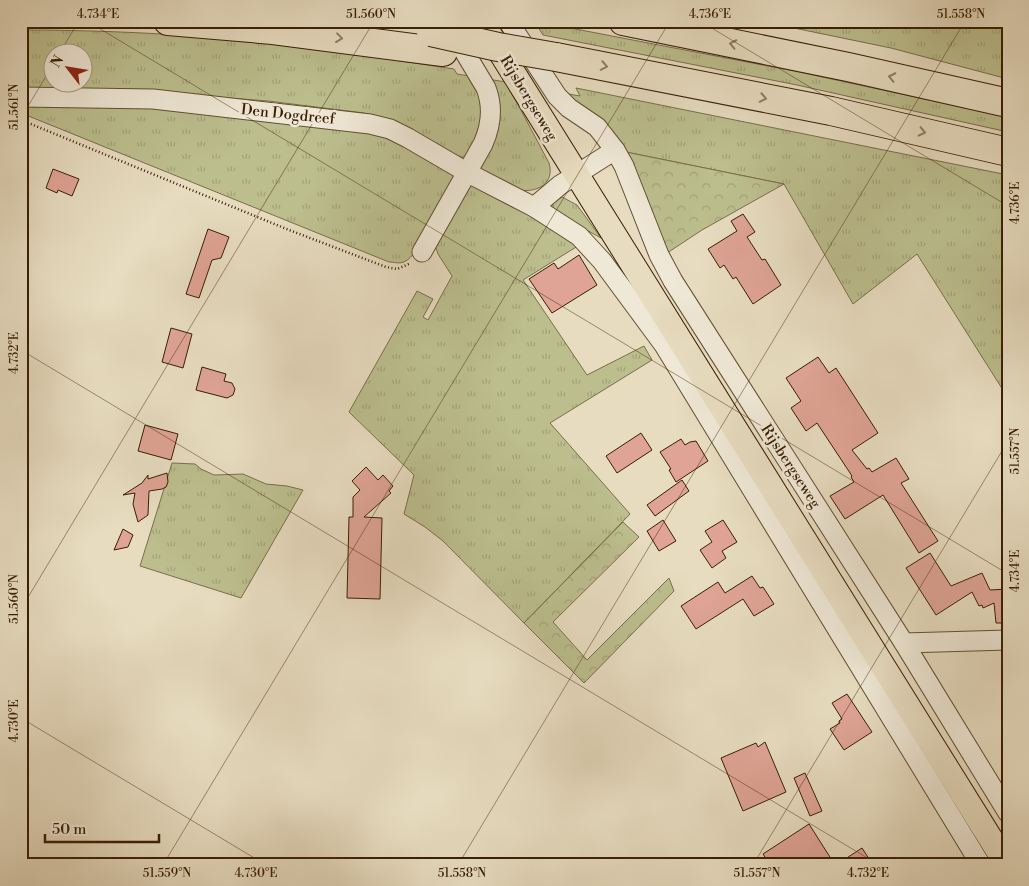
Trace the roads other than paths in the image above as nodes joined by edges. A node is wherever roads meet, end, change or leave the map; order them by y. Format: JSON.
{"nodes":[{"id":1,"x":168,"y":21,"type":"edge"},
{"id":2,"x":357,"y":21,"type":"edge"},
{"id":3,"x":481,"y":21,"type":"edge"},
{"id":4,"x":508,"y":21,"type":"edge"},
{"id":5,"x":623,"y":21,"type":"edge"},
{"id":6,"x":440,"y":35,"type":"edge"},
{"id":7,"x":21,"y":97,"type":"edge"},
{"id":8,"x":1008,"y":103,"type":"edge"},
{"id":9,"x":615,"y":150,"type":"junction"},
{"id":10,"x":1008,"y":152,"type":"edge"},
{"id":11,"x":468,"y":173,"type":"junction"},
{"id":12,"x":576,"y":175,"type":"junction"},
{"id":13,"x":534,"y":207,"type":"junction"},
{"id":14,"x":422,"y":252,"type":"road end"},
{"id":15,"x":1008,"y":640,"type":"edge"},
{"id":16,"x":904,"y":643,"type":"junction"},
{"id":17,"x":1008,"y":813,"type":"edge"},
{"id":18,"x":981,"y":865,"type":"edge"},
{"id":19,"x":1007,"y":865,"type":"edge"}],
"edges":[{"from":1,"to":6,"type":"highway","one_way":true},
{"from":2,"to":6,"type":"highway"},
{"from":3,"to":12,"type":"main road","name":"Rijsbergseweg"},
{"from":4,"to":9,"type":"street","name":"Rijsbergseweg"},
{"from":8,"to":5,"type":"highway","one_way":true},
{"from":6,"to":10,"type":"highway","one_way":true,"bridge":true},
{"from":6,"to":11,"type":"street"},
{"from":7,"to":11,"type":"street","name":"Den Dogdreef"},
{"from":9,"to":12,"type":"street"},
{"from":9,"to":16,"type":"street","name":"Rijsbergseweg"},
{"from":11,"to":13,"type":"street","name":"Den Dogdreef"},
{"from":11,"to":14,"type":"street"},
{"from":12,"to":13,"type":"street"},
{"from":12,"to":19,"type":"main road","name":"Rijsbergseweg"},
{"from":13,"to":18,"type":"street"},
{"from":15,"to":16,"type":"street"},
{"from":16,"to":17,"type":"street","name":"Rijsbergseweg"}]}
